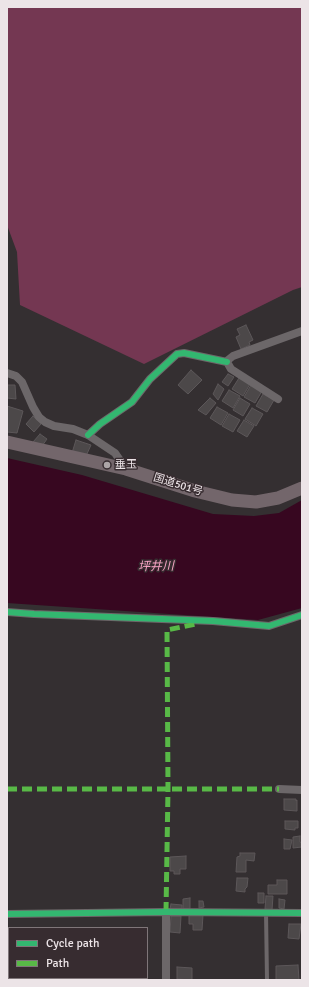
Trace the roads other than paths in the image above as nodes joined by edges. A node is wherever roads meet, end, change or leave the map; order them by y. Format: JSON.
{"nodes":[{"id":1,"x":302,"y":331,"type":"edge"},
{"id":2,"x":228,"y":362,"type":"junction"},
{"id":3,"x":7,"y":373,"type":"edge"},
{"id":4,"x":278,"y":399,"type":"dead end"},
{"id":5,"x":88,"y":435,"type":"junction"},
{"id":6,"x":7,"y":442,"type":"edge"},
{"id":7,"x":126,"y":469,"type":"junction"},
{"id":8,"x":302,"y":488,"type":"edge"},
{"id":9,"x":7,"y":612,"type":"edge"},
{"id":10,"x":302,"y":615,"type":"edge"},
{"id":11,"x":279,"y":789,"type":"dead end"},
{"id":12,"x":302,"y":790,"type":"edge"},
{"id":13,"x":166,"y":912,"type":"junction"},
{"id":14,"x":266,"y":912,"type":"junction"},
{"id":15,"x":302,"y":913,"type":"edge"},
{"id":16,"x":7,"y":914,"type":"edge"},
{"id":17,"x":166,"y":980,"type":"edge"},
{"id":18,"x":267,"y":980,"type":"edge"}],
"edges":[{"from":1,"to":2,"type":"street"},
{"from":2,"to":4,"type":"street"},
{"from":2,"to":5,"type":"street"},
{"from":3,"to":5,"type":"street"},
{"from":5,"to":7,"type":"street"},
{"from":6,"to":7,"type":"highway","name":"国道501号"},
{"from":7,"to":8,"type":"highway","name":"国道501号"},
{"from":9,"to":10,"type":"street"},
{"from":11,"to":12,"type":"street"},
{"from":13,"to":14,"type":"street"},
{"from":13,"to":16,"type":"street"},
{"from":13,"to":17,"type":"street"},
{"from":14,"to":15,"type":"street"},
{"from":14,"to":18,"type":"lane"}]}
